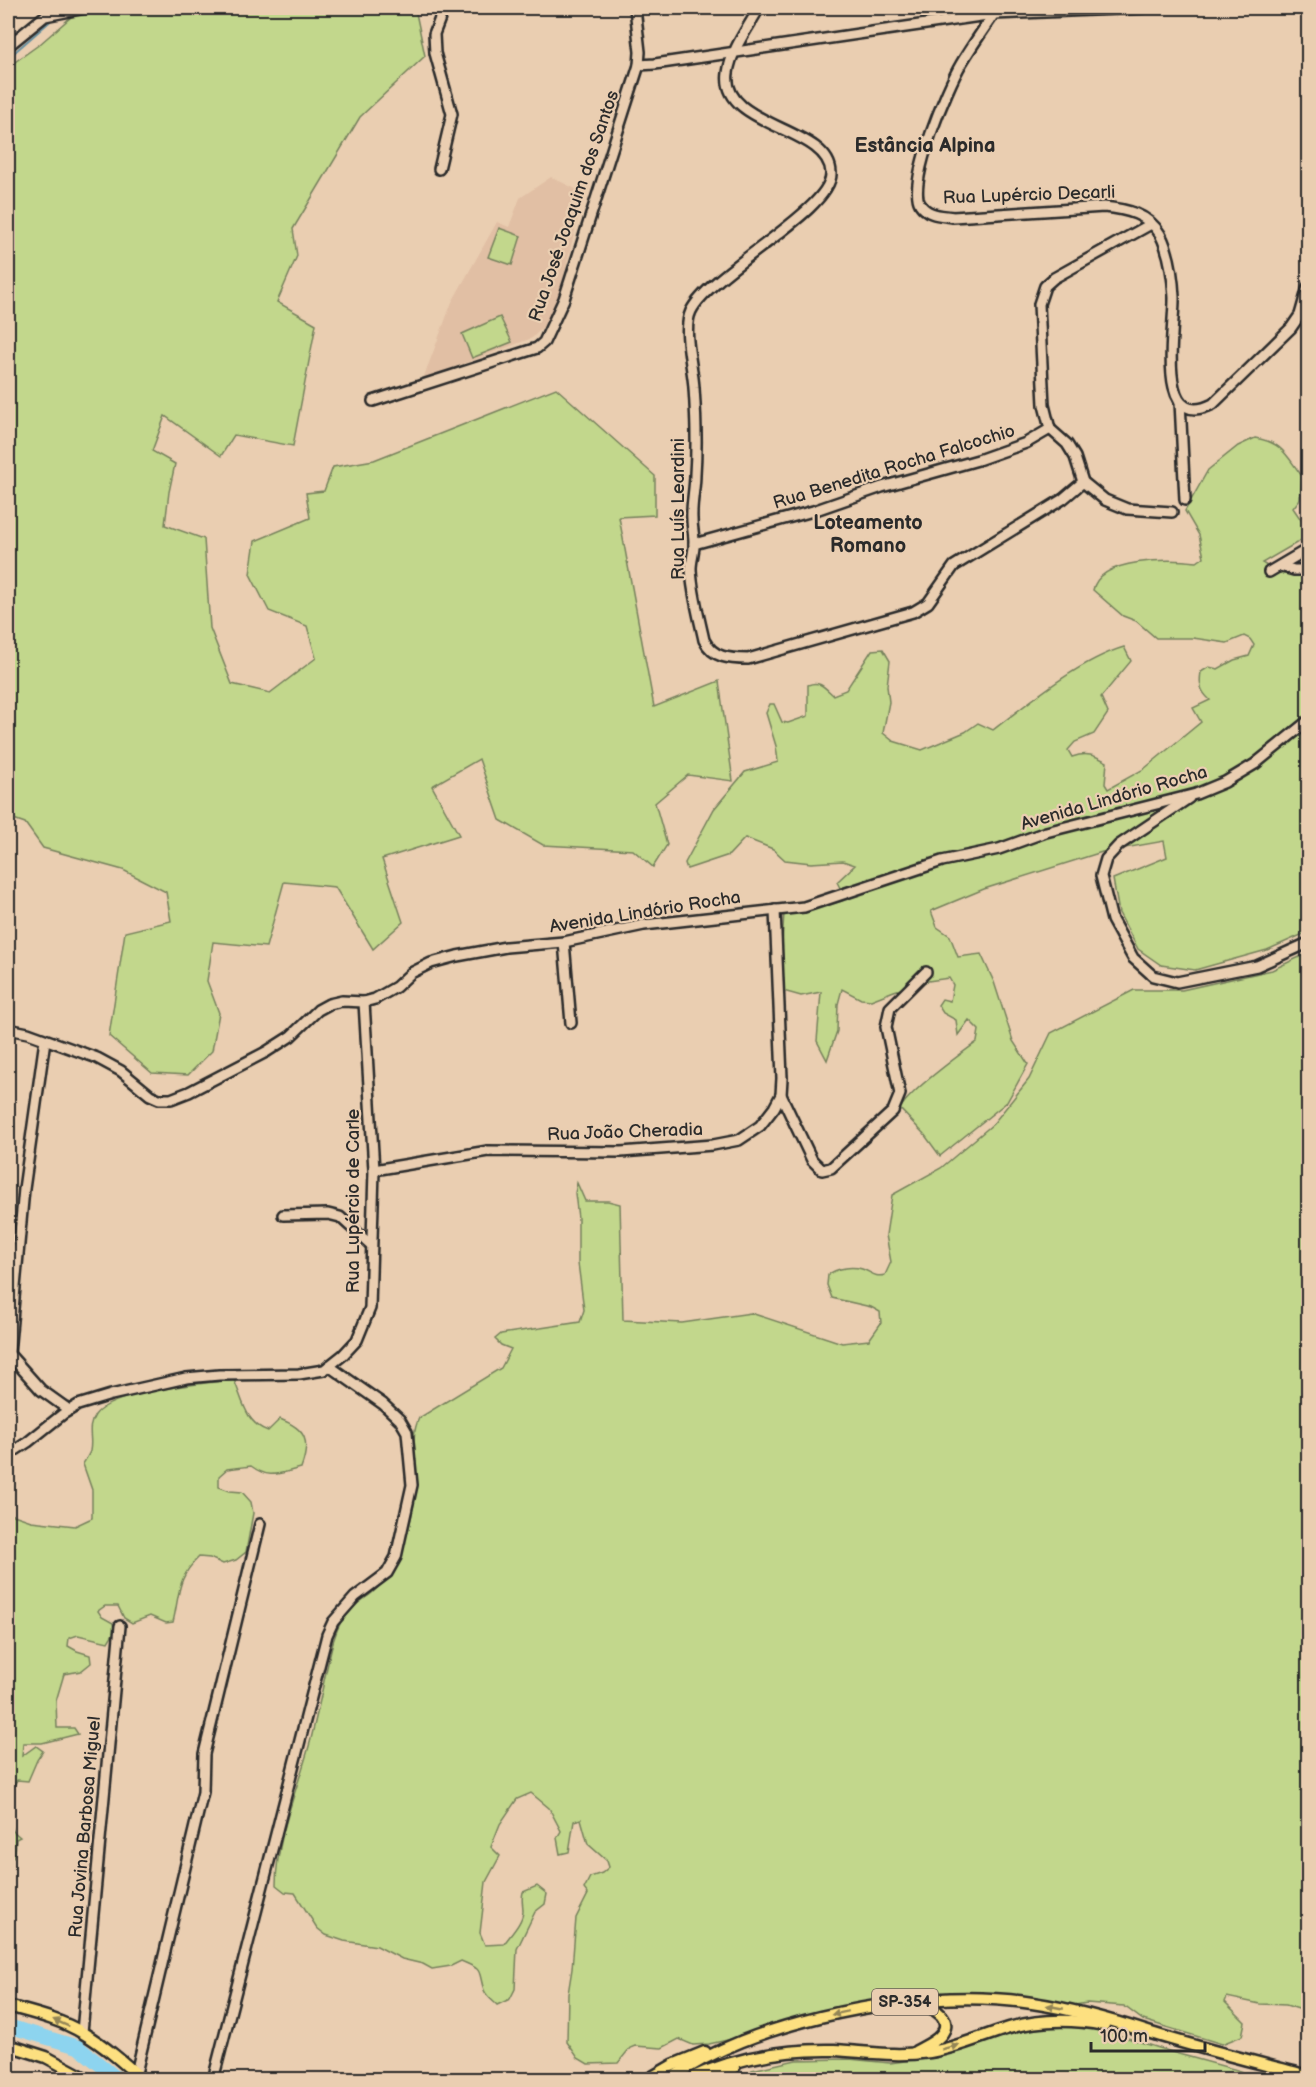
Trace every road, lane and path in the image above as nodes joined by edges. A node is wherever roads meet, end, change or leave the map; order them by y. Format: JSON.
{"nodes":[{"id":1,"x":86,"y":8,"type":"edge"},
{"id":2,"x":444,"y":8,"type":"edge"},
{"id":3,"x":635,"y":8,"type":"edge"},
{"id":4,"x":759,"y":8,"type":"edge"},
{"id":5,"x":1142,"y":8,"type":"edge"},
{"id":6,"x":1068,"y":9,"type":"edge"},
{"id":7,"x":994,"y":14,"type":"junction"},
{"id":8,"x":8,"y":46,"type":"edge"},
{"id":9,"x":734,"y":52,"type":"junction"},
{"id":10,"x":639,"y":65,"type":"junction"},
{"id":11,"x":439,"y":169,"type":"dead end"},
{"id":12,"x":1151,"y":224,"type":"junction"},
{"id":13,"x":1308,"y":287,"type":"edge"},
{"id":14,"x":373,"y":401,"type":"dead end"},
{"id":15,"x":1180,"y":402,"type":"junction"},
{"id":16,"x":1050,"y":429,"type":"junction"},
{"id":17,"x":1083,"y":482,"type":"junction"},
{"id":18,"x":1185,"y":500,"type":"dead end"},
{"id":19,"x":1172,"y":512,"type":"dead end"},
{"id":20,"x":694,"y":544,"type":"junction"},
{"id":21,"x":1308,"y":549,"type":"edge"},
{"id":22,"x":1280,"y":566,"type":"junction"},
{"id":23,"x":1308,"y":570,"type":"edge"},
{"id":24,"x":1269,"y":572,"type":"dead end"},
{"id":25,"x":1308,"y":721,"type":"edge"},
{"id":26,"x":1196,"y":794,"type":"junction"},
{"id":27,"x":775,"y":910,"type":"junction"},
{"id":28,"x":564,"y":942,"type":"junction"},
{"id":29,"x":1308,"y":943,"type":"edge"},
{"id":30,"x":926,"y":972,"type":"dead end"},
{"id":31,"x":364,"y":1002,"type":"junction"},
{"id":32,"x":571,"y":1023,"type":"dead end"},
{"id":33,"x":8,"y":1029,"type":"edge"},
{"id":34,"x":45,"y":1040,"type":"junction"},
{"id":35,"x":781,"y":1095,"type":"junction"},
{"id":36,"x":374,"y":1170,"type":"junction"},
{"id":37,"x":283,"y":1215,"type":"dead end"},
{"id":38,"x":371,"y":1245,"type":"junction"},
{"id":39,"x":8,"y":1359,"type":"edge"},
{"id":40,"x":329,"y":1366,"type":"junction"},
{"id":41,"x":69,"y":1410,"type":"junction"},
{"id":42,"x":8,"y":1455,"type":"edge"},
{"id":43,"x":260,"y":1524,"type":"dead end"},
{"id":44,"x":120,"y":1626,"type":"dead end"},
{"id":45,"x":900,"y":2002,"type":"junction"},
{"id":46,"x":8,"y":2006,"type":"edge"},
{"id":47,"x":82,"y":2032,"type":"junction"},
{"id":48,"x":1152,"y":2033,"type":"junction"},
{"id":49,"x":737,"y":2043,"type":"junction"},
{"id":50,"x":8,"y":2045,"type":"edge"},
{"id":51,"x":809,"y":2051,"type":"junction"},
{"id":52,"x":913,"y":2054,"type":"junction"},
{"id":53,"x":139,"y":2076,"type":"edge"},
{"id":54,"x":1308,"y":2076,"type":"edge"},
{"id":55,"x":89,"y":2079,"type":"edge"},
{"id":56,"x":213,"y":2079,"type":"edge"},
{"id":57,"x":647,"y":2079,"type":"edge"},
{"id":58,"x":669,"y":2079,"type":"edge"},
{"id":59,"x":687,"y":2079,"type":"edge"},
{"id":60,"x":710,"y":2079,"type":"edge"}],
"edges":[{"from":1,"to":8,"type":"street"},
{"from":2,"to":11,"type":"street"},
{"from":3,"to":10,"type":"street","name":"Rua José Joaquim dos Santos"},
{"from":4,"to":9,"type":"street"},
{"from":5,"to":6,"type":"street"},
{"from":6,"to":7,"type":"street"},
{"from":7,"to":9,"type":"street"},
{"from":7,"to":12,"type":"street","name":"Rua Lupércio Decarli"},
{"from":9,"to":10,"type":"street"},
{"from":9,"to":20,"type":"street","name":"Rua Luís Leardini"},
{"from":10,"to":14,"type":"street","name":"Rua José Joaquim dos Santos"},
{"from":12,"to":15,"type":"street"},
{"from":12,"to":16,"type":"street"},
{"from":13,"to":15,"type":"street"},
{"from":15,"to":18,"type":"street"},
{"from":16,"to":17,"type":"street"},
{"from":16,"to":20,"type":"street","name":"Rua Benedita Rocha Falcochio"},
{"from":17,"to":19,"type":"street"},
{"from":17,"to":20,"type":"street","name":"Rua Luís Leardini"},
{"from":21,"to":22,"type":"street"},
{"from":22,"to":23,"type":"street"},
{"from":22,"to":24,"type":"street"},
{"from":25,"to":26,"type":"street","name":"Avenida Lindório Rocha"},
{"from":26,"to":27,"type":"street","name":"Avenida Lindório Rocha"},
{"from":26,"to":29,"type":"street"},
{"from":27,"to":28,"type":"street","name":"Avenida Lindório Rocha"},
{"from":27,"to":35,"type":"street"},
{"from":28,"to":31,"type":"street","name":"Avenida Lindório Rocha"},
{"from":28,"to":32,"type":"street"},
{"from":30,"to":35,"type":"street"},
{"from":31,"to":34,"type":"street","name":"Avenida Lindório Rocha"},
{"from":31,"to":36,"type":"street","name":"Rua Lupércio de Carle"},
{"from":33,"to":34,"type":"street","name":"Avenida Lindório Rocha"},
{"from":34,"to":39,"type":"street"},
{"from":35,"to":36,"type":"street","name":"Rua João Cheradia"},
{"from":36,"to":38,"type":"street","name":"Rua Lupércio de Carle"},
{"from":37,"to":38,"type":"street"},
{"from":38,"to":40,"type":"street","name":"Rua Lupércio de Carle"},
{"from":39,"to":41,"type":"street"},
{"from":40,"to":41,"type":"street","name":"Rua Lupércio de Carle"},
{"from":40,"to":56,"type":"street"},
{"from":41,"to":42,"type":"street","name":"Rua Lupércio de Carle"},
{"from":43,"to":53,"type":"street"},
{"from":44,"to":47,"type":"street","name":"Rua Jovina Barbosa Miguel"},
{"from":48,"to":45,"type":"main road","number":"SP-354","one_way":true},
{"from":45,"to":49,"type":"main road","number":"SP-354","one_way":true},
{"from":45,"to":52,"type":"main road"},
{"from":47,"to":46,"type":"main road","one_way":true},
{"from":47,"to":53,"type":"main road"},
{"from":52,"to":48,"type":"main road","number":"SP-354","one_way":true},
{"from":48,"to":54,"type":"main road","number":"SP-354"},
{"from":49,"to":57,"type":"main road"},
{"from":49,"to":58,"type":"main road","number":"SP-354"},
{"from":50,"to":55,"type":"main road"},
{"from":51,"to":52,"type":"main road","number":"SP-354"},
{"from":51,"to":59,"type":"main road","number":"SP-354"},
{"from":51,"to":60,"type":"main road"}]}
